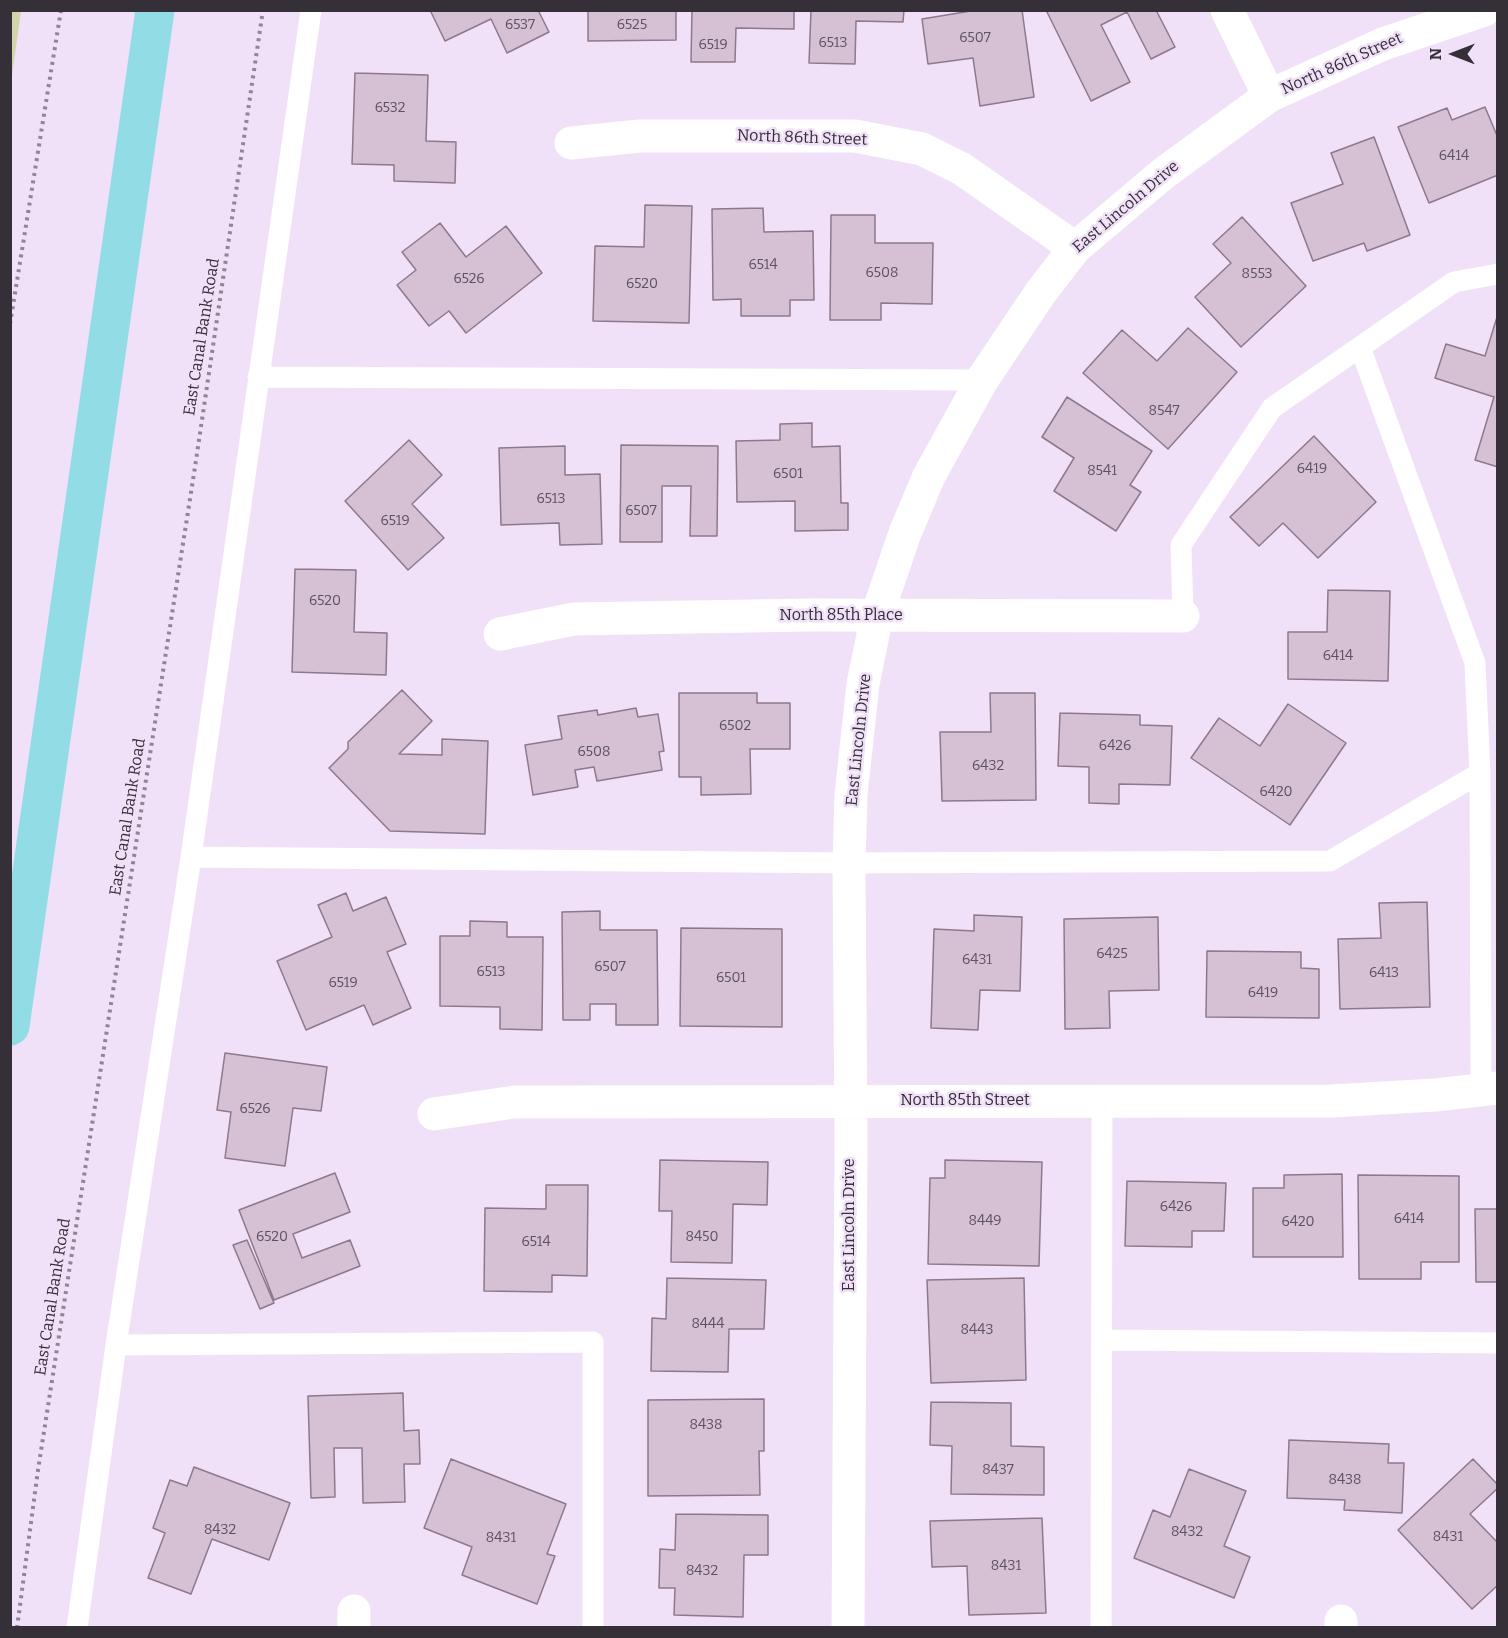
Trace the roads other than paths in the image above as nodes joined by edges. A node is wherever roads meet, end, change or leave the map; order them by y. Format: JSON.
{"nodes":[{"id":1,"x":311,"y":10,"type":"edge"},
{"id":2,"x":1227,"y":10,"type":"edge"},
{"id":3,"x":1481,"y":11,"type":"edge"},
{"id":4,"x":1269,"y":96,"type":"junction"},
{"id":5,"x":571,"y":143,"type":"dead end"},
{"id":6,"x":1075,"y":248,"type":"junction"},
{"id":7,"x":1497,"y":274,"type":"edge"},
{"id":8,"x":1360,"y":346,"type":"junction"},
{"id":9,"x":258,"y":377,"type":"junction"},
{"id":10,"x":982,"y":380,"type":"junction"},
{"id":11,"x":877,"y":615,"type":"junction"},
{"id":12,"x":1183,"y":616,"type":"joint"},
{"id":13,"x":500,"y":634,"type":"dead end"},
{"id":14,"x":1480,"y":774,"type":"junction"},
{"id":15,"x":191,"y":857,"type":"junction"},
{"id":16,"x":849,"y":863,"type":"junction"},
{"id":17,"x":1490,"y":1089,"type":"edge"},
{"id":18,"x":1102,"y":1100,"type":"junction"},
{"id":19,"x":851,"y":1102,"type":"junction"},
{"id":20,"x":434,"y":1114,"type":"dead end"},
{"id":21,"x":1103,"y":1340,"type":"junction"},
{"id":22,"x":1497,"y":1343,"type":"edge"},
{"id":23,"x":116,"y":1345,"type":"junction"},
{"id":24,"x":78,"y":1628,"type":"edge"},
{"id":25,"x":593,"y":1628,"type":"edge"},
{"id":26,"x":848,"y":1628,"type":"edge"},
{"id":27,"x":1101,"y":1628,"type":"edge"}],
"edges":[{"from":1,"to":9,"type":"lane"},
{"from":2,"to":4,"type":"street"},
{"from":3,"to":4,"type":"street","name":"North 86th Street"},
{"from":4,"to":6,"type":"street","name":"East Lincoln Drive"},
{"from":5,"to":6,"type":"street","name":"North 86th Street"},
{"from":6,"to":10,"type":"street","name":"East Lincoln Drive"},
{"from":7,"to":8,"type":"lane"},
{"from":8,"to":12,"type":"lane"},
{"from":8,"to":14,"type":"lane"},
{"from":9,"to":10,"type":"lane"},
{"from":9,"to":15,"type":"lane"},
{"from":10,"to":11,"type":"street","name":"East Lincoln Drive"},
{"from":11,"to":12,"type":"street","name":"North 85th Place"},
{"from":11,"to":13,"type":"street","name":"North 85th Place"},
{"from":11,"to":16,"type":"street","name":"East Lincoln Drive"},
{"from":14,"to":16,"type":"lane"},
{"from":14,"to":17,"type":"lane"},
{"from":15,"to":16,"type":"lane"},
{"from":15,"to":23,"type":"lane"},
{"from":16,"to":19,"type":"street","name":"East Lincoln Drive"},
{"from":17,"to":18,"type":"street","name":"North 85th Street"},
{"from":18,"to":19,"type":"street","name":"North 85th Street"},
{"from":18,"to":21,"type":"lane"},
{"from":19,"to":20,"type":"street","name":"North 85th Street"},
{"from":19,"to":26,"type":"street","name":"East Lincoln Drive"},
{"from":21,"to":22,"type":"lane"},
{"from":21,"to":27,"type":"lane"},
{"from":23,"to":24,"type":"lane"},
{"from":23,"to":25,"type":"lane"}]}
